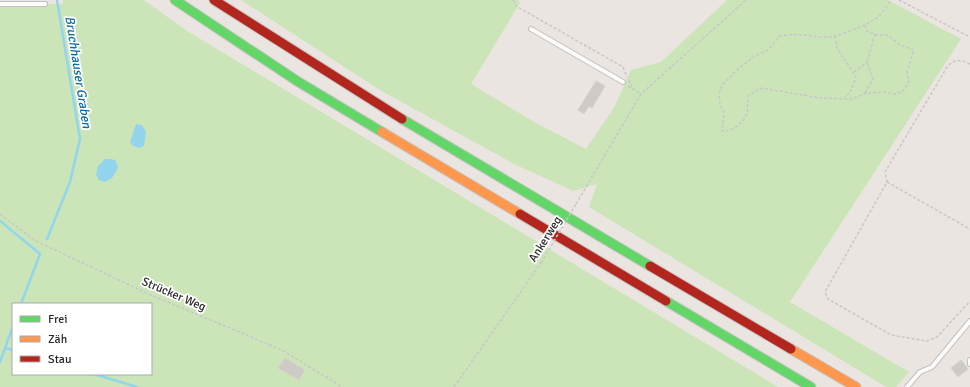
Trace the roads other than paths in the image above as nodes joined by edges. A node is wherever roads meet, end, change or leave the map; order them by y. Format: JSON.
{"nodes":[{"id":1,"x":175,"y":0,"type":"edge"},
{"id":2,"x":214,"y":0,"type":"edge"},
{"id":3,"x":0,"y":4,"type":"edge"},
{"id":4,"x":45,"y":4,"type":"dead end"},
{"id":5,"x":531,"y":29,"type":"dead end"},
{"id":6,"x":623,"y":82,"type":"road end"},
{"id":7,"x":970,"y":321,"type":"edge"},
{"id":8,"x":970,"y":360,"type":"edge"},
{"id":9,"x":970,"y":364,"type":"edge"},
{"id":10,"x":908,"y":385,"type":"edge"},
{"id":11,"x":811,"y":387,"type":"edge"},
{"id":12,"x":856,"y":387,"type":"edge"}],
"edges":[{"from":1,"to":11,"type":"highway"},
{"from":2,"to":12,"type":"highway"},
{"from":3,"to":4,"type":"lane"},
{"from":5,"to":6,"type":"lane"},
{"from":7,"to":10,"type":"lane"},
{"from":8,"to":9,"type":"lane"}]}
